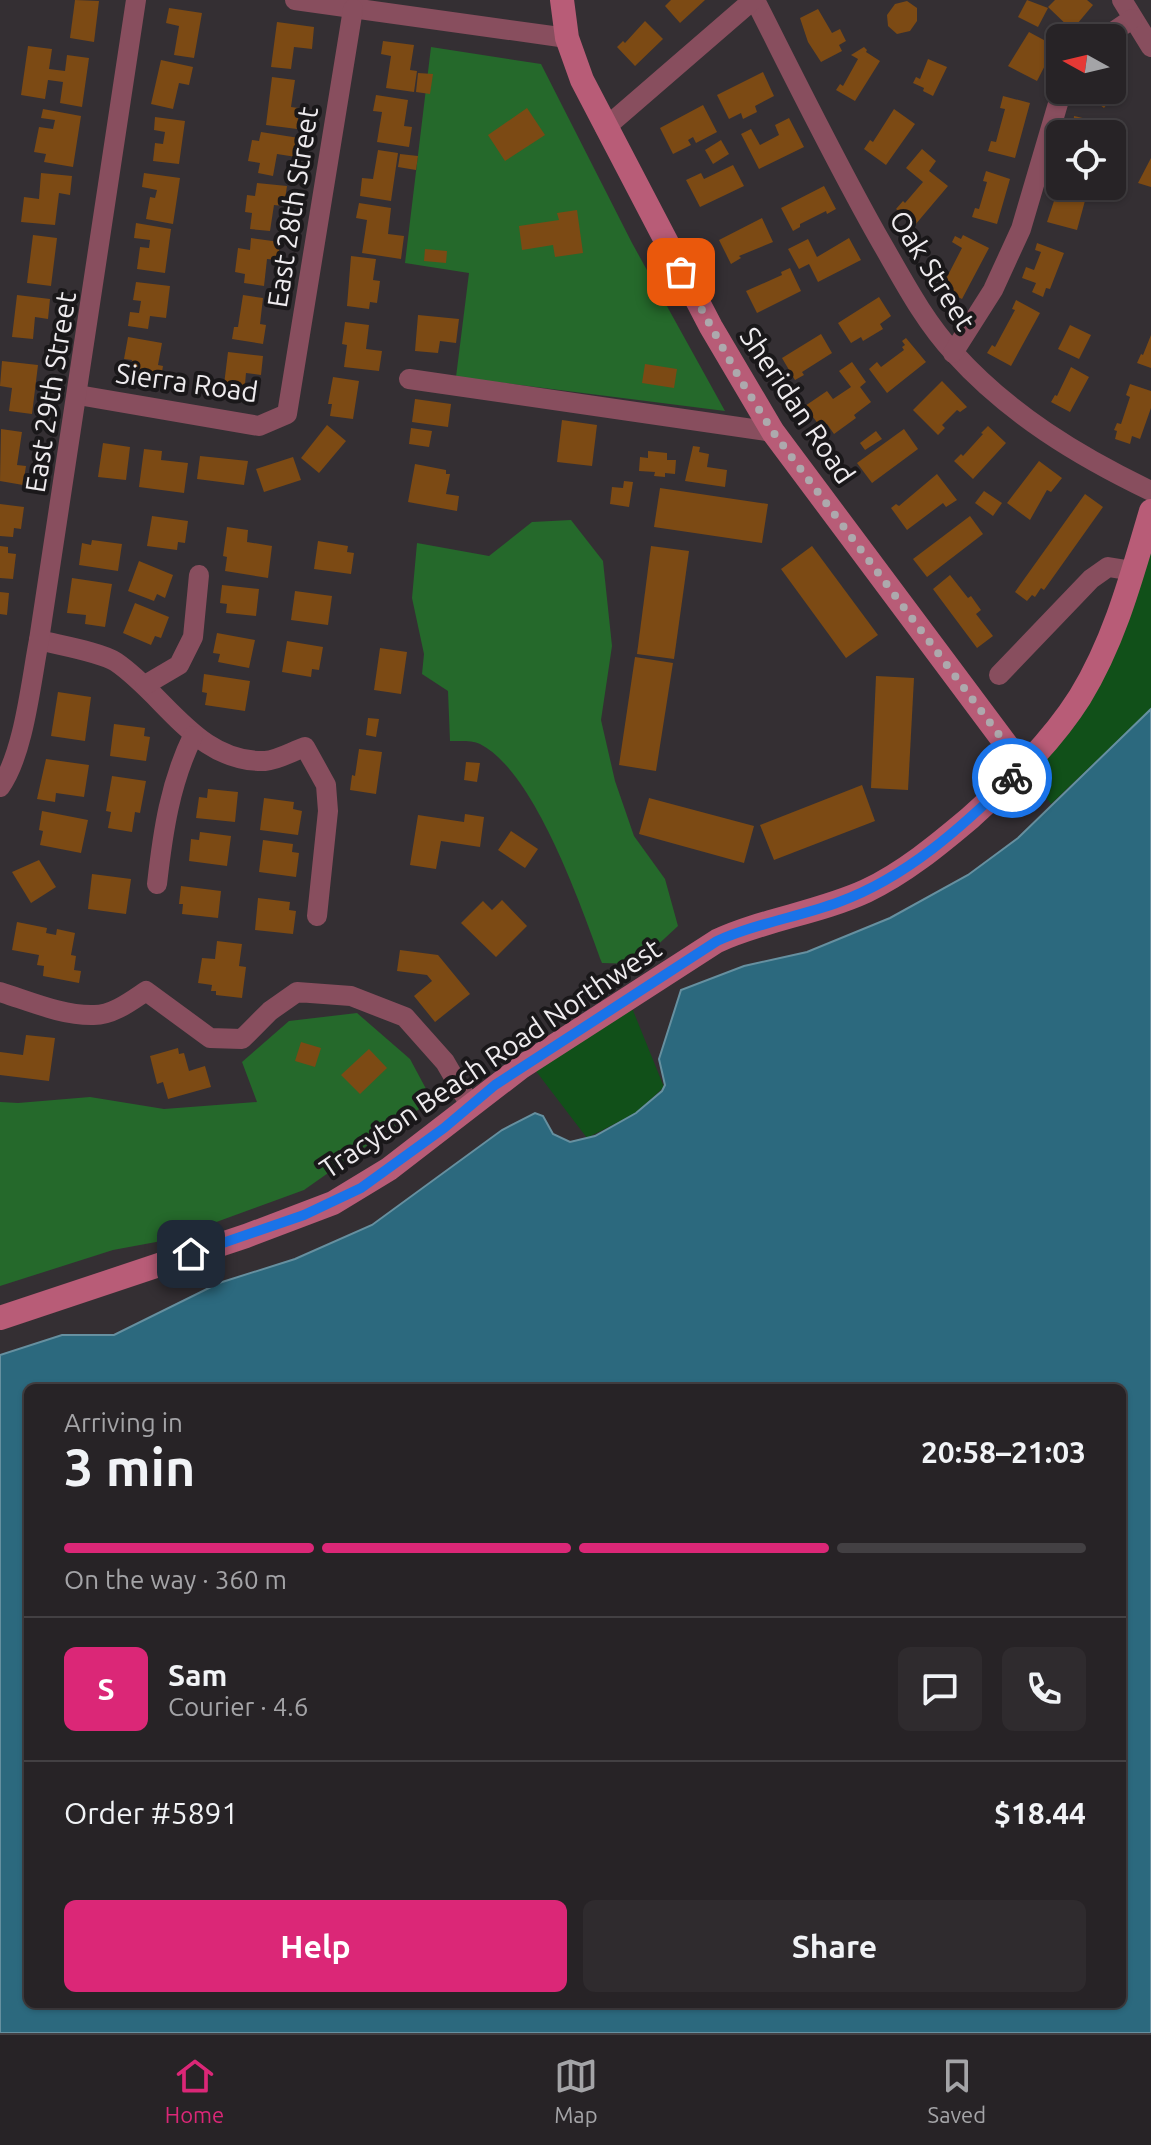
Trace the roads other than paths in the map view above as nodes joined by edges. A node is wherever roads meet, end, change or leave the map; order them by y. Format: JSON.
{"nodes":[{"id":1,"x":136,"y":0,"type":"edge"},
{"id":2,"x":295,"y":0,"type":"edge"},
{"id":3,"x":562,"y":0,"type":"edge"},
{"id":4,"x":754,"y":0,"type":"edge"},
{"id":5,"x":1122,"y":0,"type":"edge"},
{"id":6,"x":353,"y":9,"type":"junction"},
{"id":7,"x":1132,"y":19,"type":"junction"},
{"id":8,"x":1125,"y":24,"type":"edge"},
{"id":9,"x":567,"y":38,"type":"junction"},
{"id":10,"x":1151,"y":47,"type":"edge"},
{"id":11,"x":1058,"y":104,"type":"edge"},
{"id":12,"x":605,"y":128,"type":"junction"},
{"id":13,"x":953,"y":353,"type":"junction"},
{"id":14,"x":409,"y":379,"type":"dead end"},
{"id":15,"x":78,"y":395,"type":"junction"},
{"id":16,"x":287,"y":414,"type":"joint"},
{"id":17,"x":773,"y":432,"type":"junction"},
{"id":18,"x":1151,"y":491,"type":"edge"},
{"id":19,"x":1151,"y":511,"type":"edge"},
{"id":20,"x":1133,"y":571,"type":"junction"},
{"id":21,"x":199,"y":575,"type":"dead end"},
{"id":22,"x":39,"y":640,"type":"junction"},
{"id":23,"x":999,"y":675,"type":"dead end"},
{"id":24,"x":145,"y":685,"type":"junction"},
{"id":25,"x":193,"y":736,"type":"junction"},
{"id":26,"x":1023,"y":767,"type":"junction"},
{"id":27,"x":0,"y":787,"type":"edge"},
{"id":28,"x":157,"y":884,"type":"dead end"},
{"id":29,"x":317,"y":916,"type":"dead end"},
{"id":30,"x":0,"y":992,"type":"edge"},
{"id":31,"x":470,"y":1105,"type":"junction"},
{"id":32,"x":0,"y":1318,"type":"edge"}],
"edges":[{"from":1,"to":15,"type":"street","name":"East 29th Street"},
{"from":2,"to":6,"type":"street"},
{"from":3,"to":9,"type":"main road","name":"Sheridan Road"},
{"from":4,"to":12,"type":"street"},
{"from":4,"to":13,"type":"street","name":"Oak Street"},
{"from":5,"to":7,"type":"street"},
{"from":6,"to":9,"type":"street"},
{"from":6,"to":16,"type":"street","name":"East 28th Street"},
{"from":7,"to":8,"type":"street"},
{"from":7,"to":10,"type":"street"},
{"from":9,"to":12,"type":"main road","name":"Sheridan Road"},
{"from":11,"to":13,"type":"street"},
{"from":12,"to":17,"type":"main road","name":"Sheridan Road"},
{"from":13,"to":18,"type":"street","name":"Oak Street"},
{"from":14,"to":17,"type":"street"},
{"from":15,"to":16,"type":"street","name":"Sierra Road"},
{"from":15,"to":22,"type":"street","name":"East 29th Street"},
{"from":17,"to":26,"type":"main road","name":"Sheridan Road"},
{"from":19,"to":20,"type":"main road","name":"Tracyton Beach Road Northwest"},
{"from":20,"to":23,"type":"street"},
{"from":20,"to":26,"type":"main road","name":"Tracyton Beach Road Northwest"},
{"from":21,"to":24,"type":"street"},
{"from":22,"to":24,"type":"street"},
{"from":22,"to":27,"type":"street","name":"East 29th Street"},
{"from":24,"to":25,"type":"street"},
{"from":25,"to":28,"type":"street"},
{"from":25,"to":29,"type":"street"},
{"from":26,"to":31,"type":"main road","name":"Tracyton Beach Road Northwest"},
{"from":30,"to":31,"type":"street"},
{"from":31,"to":32,"type":"main road","name":"Tracyton Beach Road Northwest"}]}
